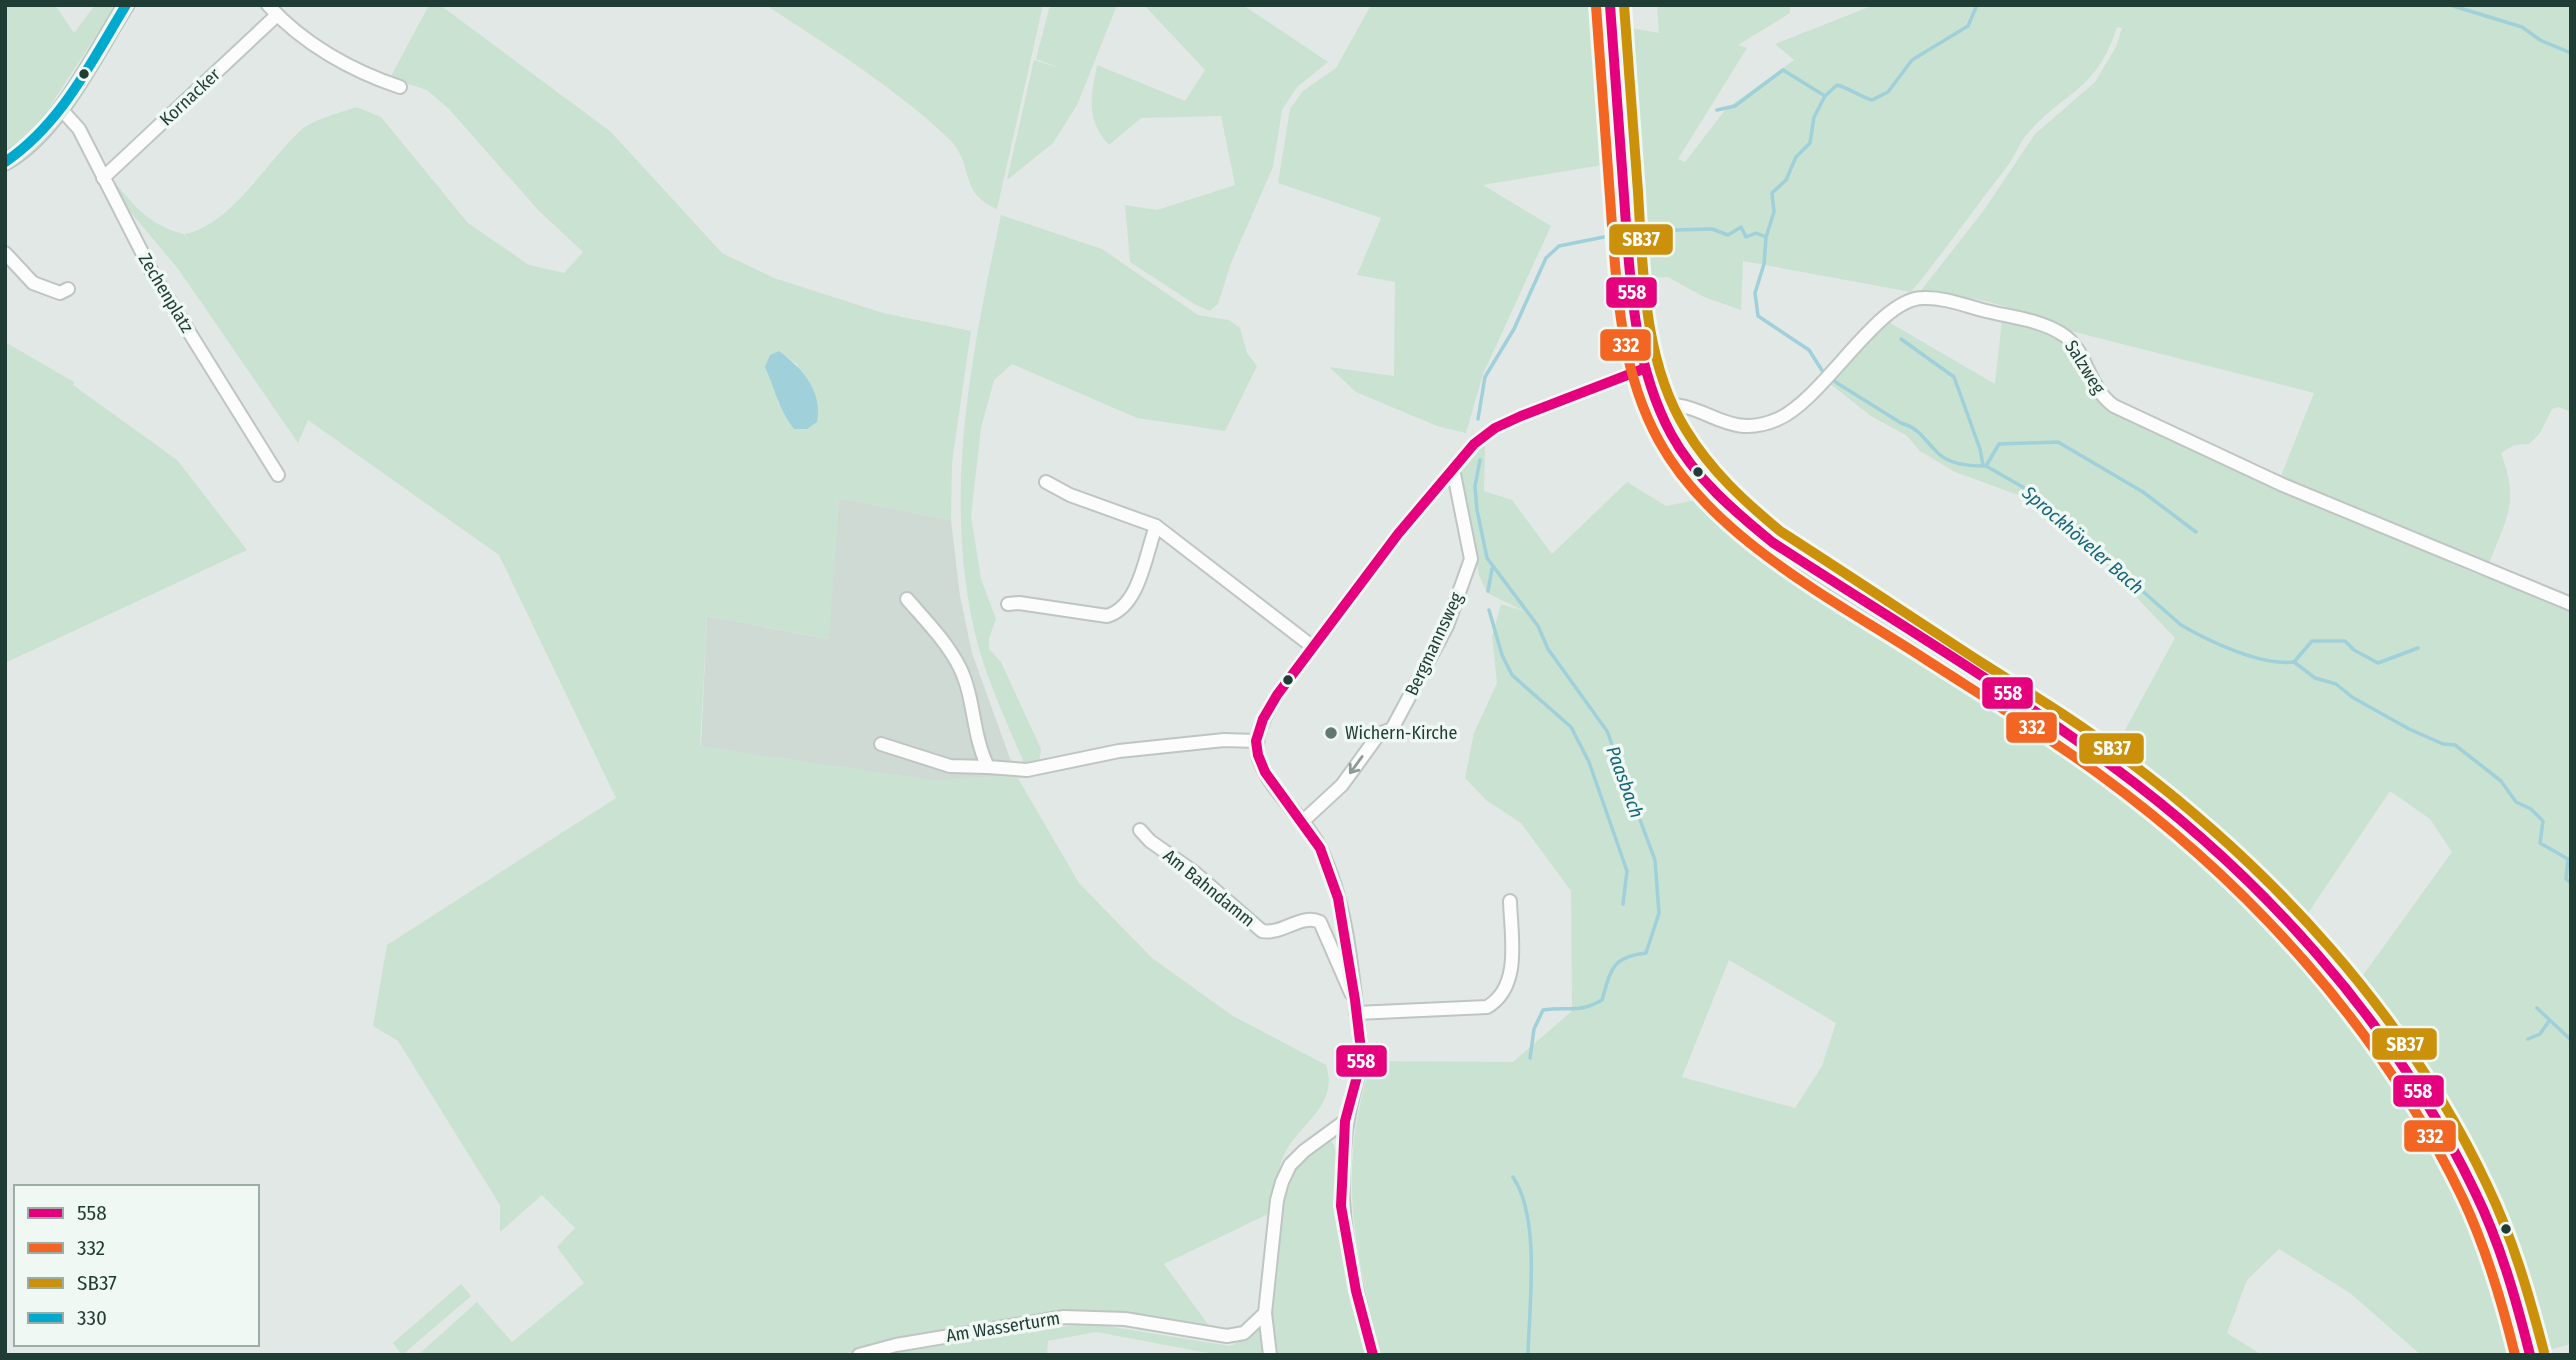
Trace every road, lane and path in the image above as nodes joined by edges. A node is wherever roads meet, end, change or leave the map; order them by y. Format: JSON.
{"nodes":[{"id":1,"x":126,"y":5,"type":"edge"},
{"id":2,"x":268,"y":5,"type":"edge"},
{"id":3,"x":1610,"y":5,"type":"edge"},
{"id":4,"x":277,"y":16,"type":"junction"},
{"id":5,"x":400,"y":87,"type":"dead end"},
{"id":6,"x":60,"y":108,"type":"junction"},
{"id":7,"x":5,"y":162,"type":"edge"},
{"id":8,"x":103,"y":178,"type":"junction"},
{"id":9,"x":5,"y":253,"type":"edge"},
{"id":10,"x":68,"y":289,"type":"dead end"},
{"id":11,"x":1643,"y":369,"type":"junction"},
{"id":12,"x":1656,"y":407,"type":"junction"},
{"id":13,"x":1453,"y":469,"type":"junction"},
{"id":14,"x":278,"y":475,"type":"dead end"},
{"id":15,"x":1046,"y":482,"type":"dead end"},
{"id":16,"x":1156,"y":526,"type":"junction"},
{"id":17,"x":907,"y":599,"type":"dead end"},
{"id":18,"x":1008,"y":604,"type":"dead end"},
{"id":19,"x":2571,"y":604,"type":"edge"},
{"id":20,"x":1313,"y":647,"type":"junction"},
{"id":21,"x":1256,"y":741,"type":"junction"},
{"id":22,"x":881,"y":744,"type":"dead end"},
{"id":23,"x":988,"y":767,"type":"junction"},
{"id":24,"x":1302,"y":822,"type":"junction"},
{"id":25,"x":1140,"y":830,"type":"dead end"},
{"id":26,"x":1510,"y":901,"type":"dead end"},
{"id":27,"x":1355,"y":1000,"type":"junction"},
{"id":28,"x":1356,"y":1013,"type":"junction"},
{"id":29,"x":1345,"y":1121,"type":"junction"},
{"id":30,"x":1265,"y":1312,"type":"junction"},
{"id":31,"x":859,"y":1355,"type":"edge"},
{"id":32,"x":1270,"y":1355,"type":"edge"},
{"id":33,"x":1373,"y":1355,"type":"edge"},
{"id":34,"x":2530,"y":1355,"type":"edge"}],
"edges":[{"from":1,"to":6,"type":"main road"},
{"from":2,"to":4,"type":"street"},
{"from":3,"to":11,"type":"main road"},
{"from":4,"to":5,"type":"street"},
{"from":4,"to":8,"type":"street","name":"Kornacker"},
{"from":6,"to":7,"type":"main road"},
{"from":6,"to":8,"type":"street","name":"Zechenplatz"},
{"from":8,"to":14,"type":"street","name":"Zechenplatz"},
{"from":9,"to":10,"type":"street"},
{"from":11,"to":12,"type":"main road"},
{"from":11,"to":13,"type":"street"},
{"from":12,"to":19,"type":"street","name":"Salzweg"},
{"from":12,"to":34,"type":"main road"},
{"from":13,"to":20,"type":"street"},
{"from":13,"to":24,"type":"street","name":"Bergmannsweg","one_way":true},
{"from":15,"to":16,"type":"street"},
{"from":16,"to":18,"type":"street"},
{"from":16,"to":20,"type":"street"},
{"from":17,"to":23,"type":"street"},
{"from":20,"to":21,"type":"street"},
{"from":21,"to":23,"type":"street"},
{"from":21,"to":24,"type":"street"},
{"from":22,"to":23,"type":"street"},
{"from":24,"to":27,"type":"street"},
{"from":25,"to":27,"type":"street","name":"Am Bahndamm"},
{"from":26,"to":28,"type":"street"},
{"from":27,"to":28,"type":"street"},
{"from":28,"to":29,"type":"street"},
{"from":29,"to":30,"type":"street"},
{"from":29,"to":33,"type":"street"},
{"from":30,"to":31,"type":"street","name":"Am Wasserturm"},
{"from":30,"to":32,"type":"street"}]}
